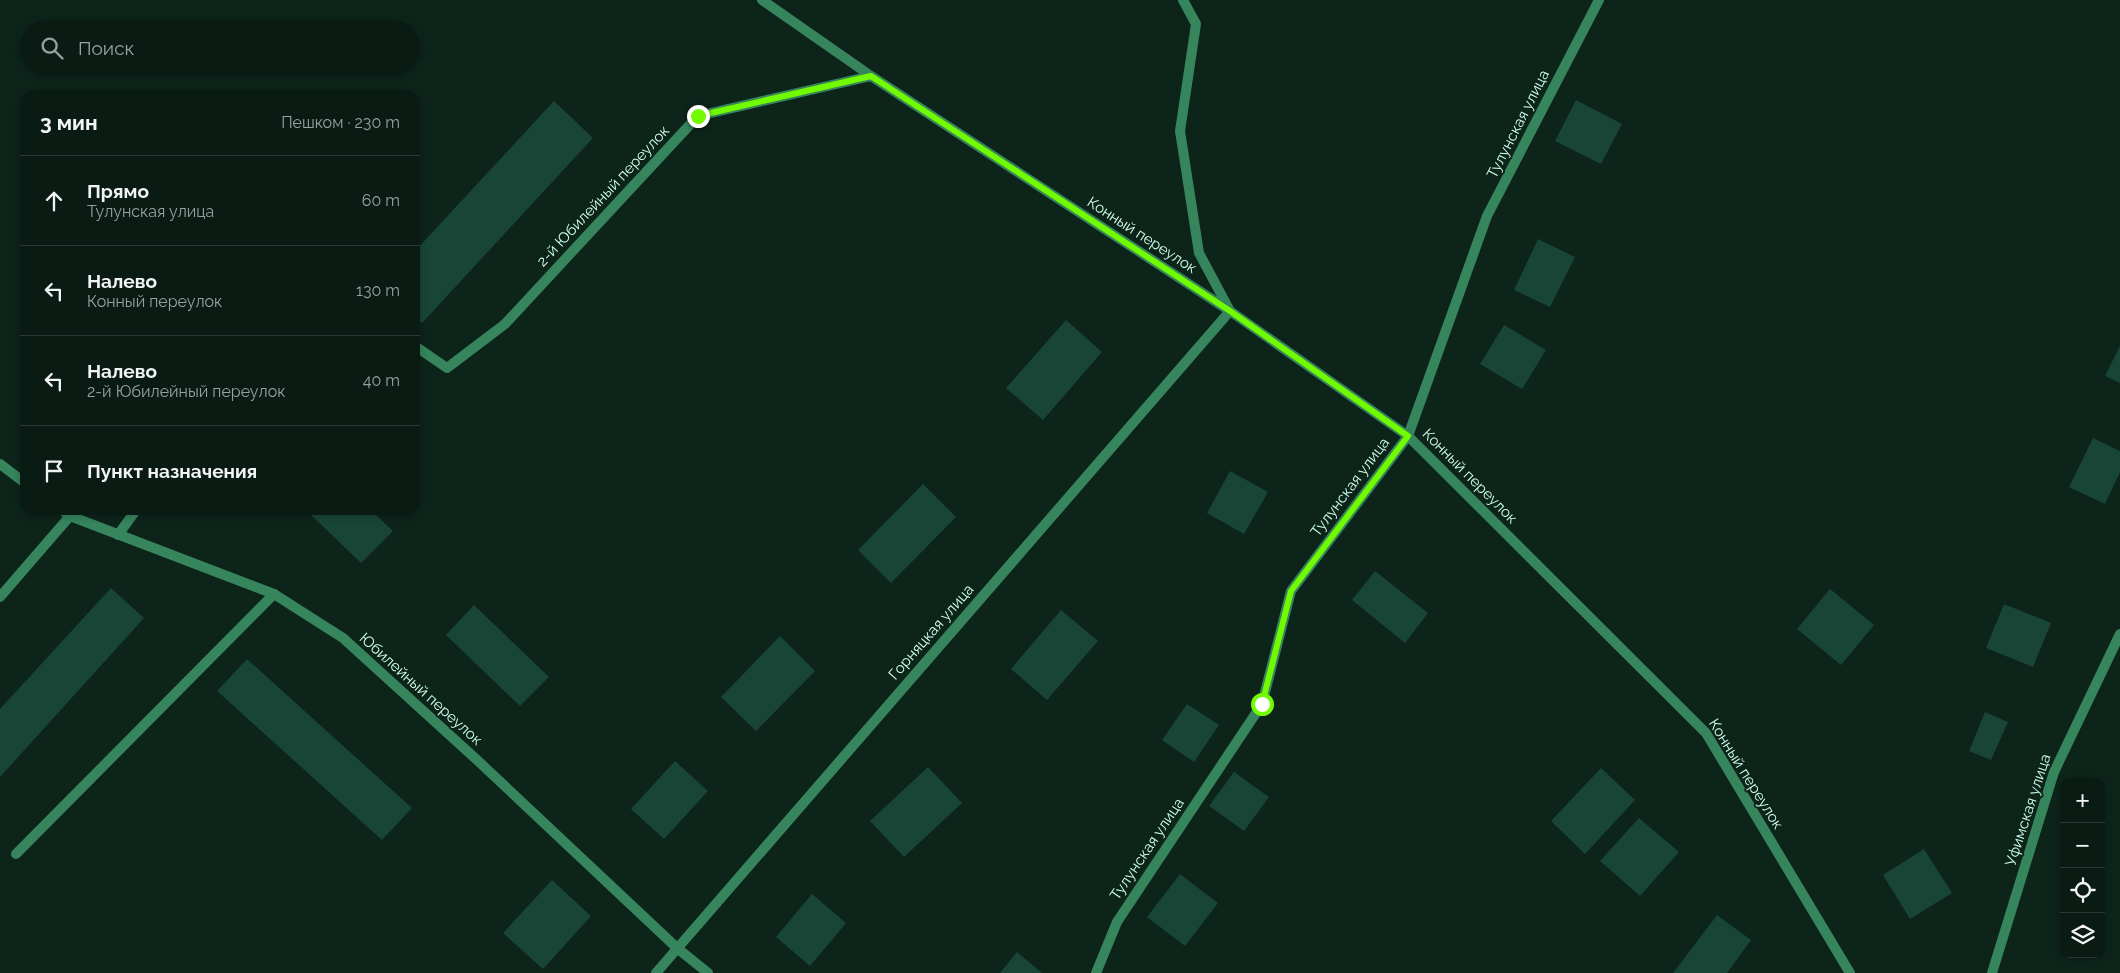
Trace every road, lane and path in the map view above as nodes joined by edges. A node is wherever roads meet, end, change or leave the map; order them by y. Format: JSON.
{"nodes":[{"id":1,"x":762,"y":0,"type":"edge"},
{"id":2,"x":1183,"y":0,"type":"edge"},
{"id":3,"x":1599,"y":0,"type":"edge"},
{"id":4,"x":871,"y":76,"type":"junction"},
{"id":5,"x":1230,"y":311,"type":"junction"},
{"id":6,"x":420,"y":350,"type":"edge"},
{"id":7,"x":1408,"y":436,"type":"junction"},
{"id":8,"x":0,"y":464,"type":"edge"},
{"id":9,"x":20,"y":479,"type":"edge"},
{"id":10,"x":64,"y":515,"type":"edge"},
{"id":11,"x":71,"y":515,"type":"edge"},
{"id":12,"x":132,"y":515,"type":"edge"},
{"id":13,"x":118,"y":535,"type":"junction"},
{"id":14,"x":274,"y":594,"type":"junction"},
{"id":15,"x":0,"y":597,"type":"edge"},
{"id":16,"x":2120,"y":634,"type":"edge"},
{"id":17,"x":16,"y":854,"type":"dead end"},
{"id":18,"x":677,"y":948,"type":"junction"},
{"id":19,"x":656,"y":973,"type":"edge"},
{"id":20,"x":708,"y":973,"type":"edge"},
{"id":21,"x":1096,"y":973,"type":"edge"},
{"id":22,"x":1850,"y":973,"type":"edge"},
{"id":23,"x":1992,"y":973,"type":"edge"}],
"edges":[{"from":1,"to":4,"type":"street","name":"Конный переулок"},
{"from":2,"to":5,"type":"street"},
{"from":3,"to":7,"type":"street","name":"Тулунская улица"},
{"from":4,"to":5,"type":"street","name":"Конный переулок"},
{"from":4,"to":6,"type":"street","name":"2-й Юбилейный переулок"},
{"from":5,"to":7,"type":"street","name":"Конный переулок"},
{"from":5,"to":18,"type":"street","name":"Горняцкая улица"},
{"from":7,"to":21,"type":"street","name":"Тулунская улица"},
{"from":7,"to":22,"type":"street","name":"Конный переулок"},
{"from":8,"to":9,"type":"street"},
{"from":10,"to":15,"type":"street"},
{"from":11,"to":13,"type":"street","name":"Юбилейный переулок"},
{"from":12,"to":13,"type":"street"},
{"from":13,"to":14,"type":"street","name":"Юбилейный переулок"},
{"from":14,"to":17,"type":"street"},
{"from":14,"to":18,"type":"street","name":"Юбилейный переулок"},
{"from":16,"to":23,"type":"street","name":"Уфимская улица"},
{"from":18,"to":19,"type":"street","name":"Горняцкая улица"},
{"from":18,"to":20,"type":"street","name":"Юбилейный переулок"}]}
